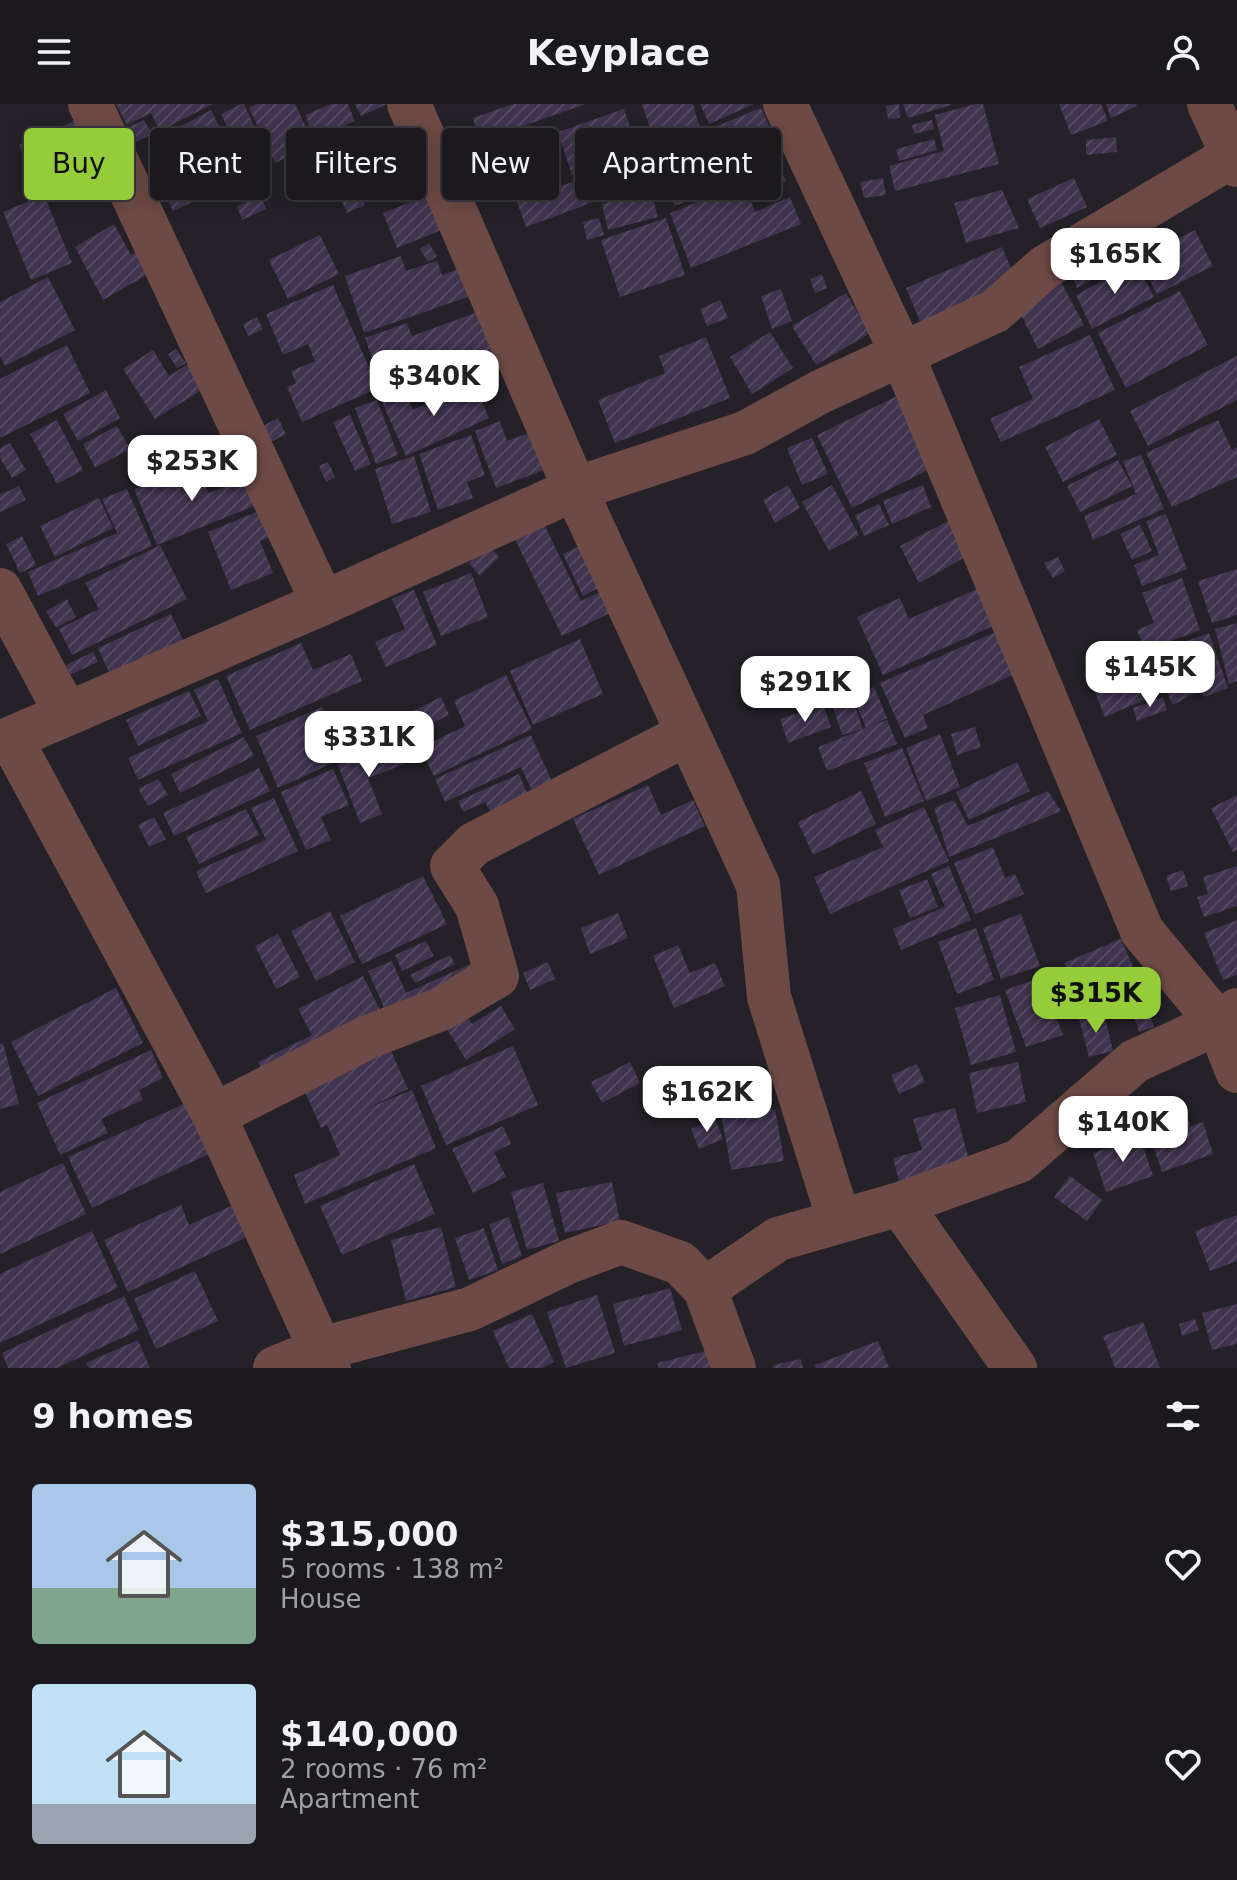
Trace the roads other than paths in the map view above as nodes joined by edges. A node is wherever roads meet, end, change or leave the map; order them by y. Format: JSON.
{"nodes":[{"id":1,"x":90,"y":104,"type":"edge"},
{"id":2,"x":409,"y":104,"type":"edge"},
{"id":3,"x":785,"y":104,"type":"edge"},
{"id":4,"x":1209,"y":104,"type":"edge"},
{"id":5,"x":1235,"y":160,"type":"edge"},
{"id":6,"x":902,"y":354,"type":"junction"},
{"id":7,"x":575,"y":489,"type":"junction"},
{"id":8,"x":0,"y":590,"type":"edge"},
{"id":9,"x":323,"y":603,"type":"junction"},
{"id":10,"x":66,"y":713,"type":"junction"},
{"id":11,"x":687,"y":734,"type":"junction"},
{"id":12,"x":6,"y":741,"type":"edge"},
{"id":13,"x":1227,"y":1016,"type":"edge"},
{"id":14,"x":1237,"y":1071,"type":"edge"},
{"id":15,"x":214,"y":1115,"type":"junction"},
{"id":16,"x":900,"y":1204,"type":"junction"},
{"id":17,"x":839,"y":1220,"type":"junction"},
{"id":18,"x":705,"y":1289,"type":"junction"},
{"id":19,"x":325,"y":1358,"type":"edge"},
{"id":20,"x":275,"y":1368,"type":"edge"},
{"id":21,"x":734,"y":1368,"type":"edge"},
{"id":22,"x":1015,"y":1368,"type":"edge"}],
"edges":[{"from":1,"to":9,"type":"street"},
{"from":2,"to":7,"type":"street"},
{"from":3,"to":6,"type":"street"},
{"from":4,"to":5,"type":"street"},
{"from":5,"to":6,"type":"street"},
{"from":6,"to":7,"type":"street"},
{"from":6,"to":13,"type":"street"},
{"from":7,"to":9,"type":"street"},
{"from":7,"to":11,"type":"street"},
{"from":8,"to":10,"type":"street"},
{"from":9,"to":10,"type":"street"},
{"from":10,"to":12,"type":"street"},
{"from":11,"to":15,"type":"street"},
{"from":11,"to":17,"type":"street"},
{"from":12,"to":15,"type":"street"},
{"from":13,"to":14,"type":"street"},
{"from":13,"to":16,"type":"street"},
{"from":15,"to":19,"type":"street"},
{"from":16,"to":17,"type":"street"},
{"from":16,"to":22,"type":"street"},
{"from":17,"to":18,"type":"street"},
{"from":18,"to":19,"type":"street"},
{"from":18,"to":21,"type":"street"},
{"from":19,"to":20,"type":"street"}]}
